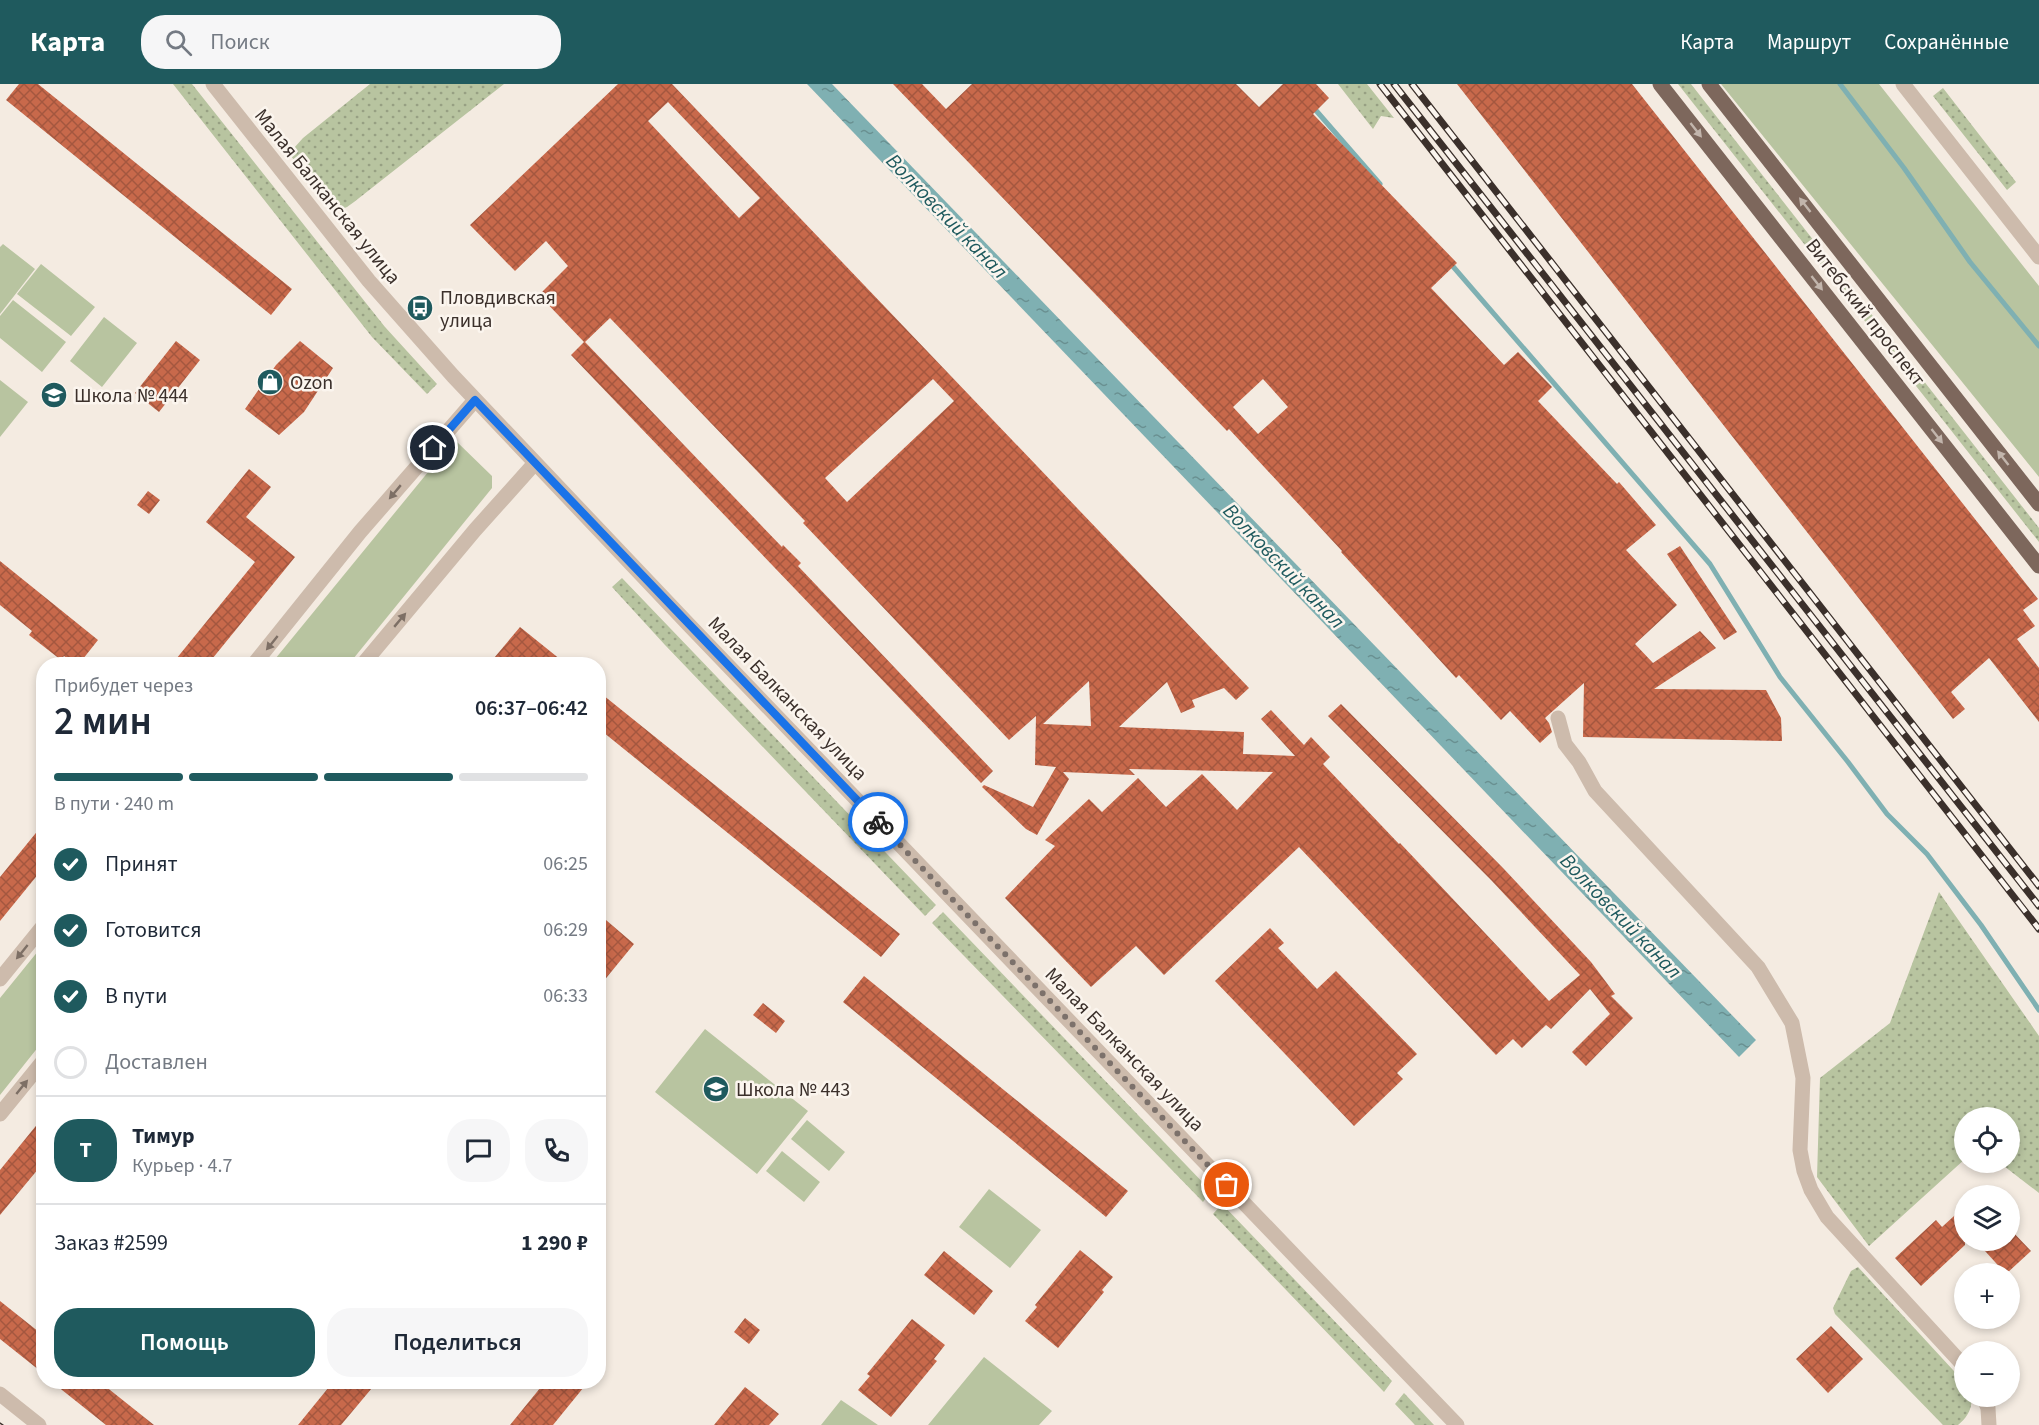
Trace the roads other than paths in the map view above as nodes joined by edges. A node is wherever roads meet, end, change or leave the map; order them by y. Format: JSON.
{"nodes":[{"id":1,"x":213,"y":84,"type":"edge"},
{"id":2,"x":1660,"y":84,"type":"edge"},
{"id":3,"x":1709,"y":84,"type":"edge"},
{"id":4,"x":1903,"y":84,"type":"edge"},
{"id":5,"x":2039,"y":257,"type":"edge"},
{"id":6,"x":475,"y":400,"type":"junction"},
{"id":7,"x":535,"y":463,"type":"junction"},
{"id":8,"x":2039,"y":504,"type":"edge"},
{"id":9,"x":2039,"y":566,"type":"edge"},
{"id":10,"x":260,"y":657,"type":"edge"},
{"id":11,"x":369,"y":657,"type":"edge"},
{"id":12,"x":1558,"y":718,"type":"dead end"},
{"id":13,"x":36,"y":935,"type":"edge"},
{"id":14,"x":0,"y":979,"type":"edge"},
{"id":15,"x":36,"y":1070,"type":"edge"},
{"id":16,"x":0,"y":1114,"type":"edge"},
{"id":17,"x":1954,"y":1355,"type":"edge"},
{"id":18,"x":0,"y":1394,"type":"edge"},
{"id":19,"x":1988,"y":1407,"type":"edge"},
{"id":20,"x":39,"y":1425,"type":"edge"},
{"id":21,"x":1457,"y":1425,"type":"edge"},
{"id":22,"x":1989,"y":1425,"type":"edge"}],
"edges":[{"from":1,"to":6,"type":"street","name":"Малая Балканская улица"},
{"from":2,"to":9,"type":"main road","name":"Витебский проспект","one_way":true},
{"from":8,"to":3,"type":"main road","name":"Витебский проспект","one_way":true},
{"from":4,"to":5,"type":"street"},
{"from":6,"to":7,"type":"street","name":"Малая Балканская улица"},
{"from":6,"to":10,"type":"street","one_way":true},
{"from":11,"to":7,"type":"street","one_way":true},
{"from":7,"to":21,"type":"street","name":"Малая Балканская улица"},
{"from":12,"to":17,"type":"street"},
{"from":13,"to":14,"type":"street","one_way":true},
{"from":16,"to":15,"type":"street","one_way":true},
{"from":18,"to":20,"type":"street"},
{"from":19,"to":22,"type":"street"}]}
